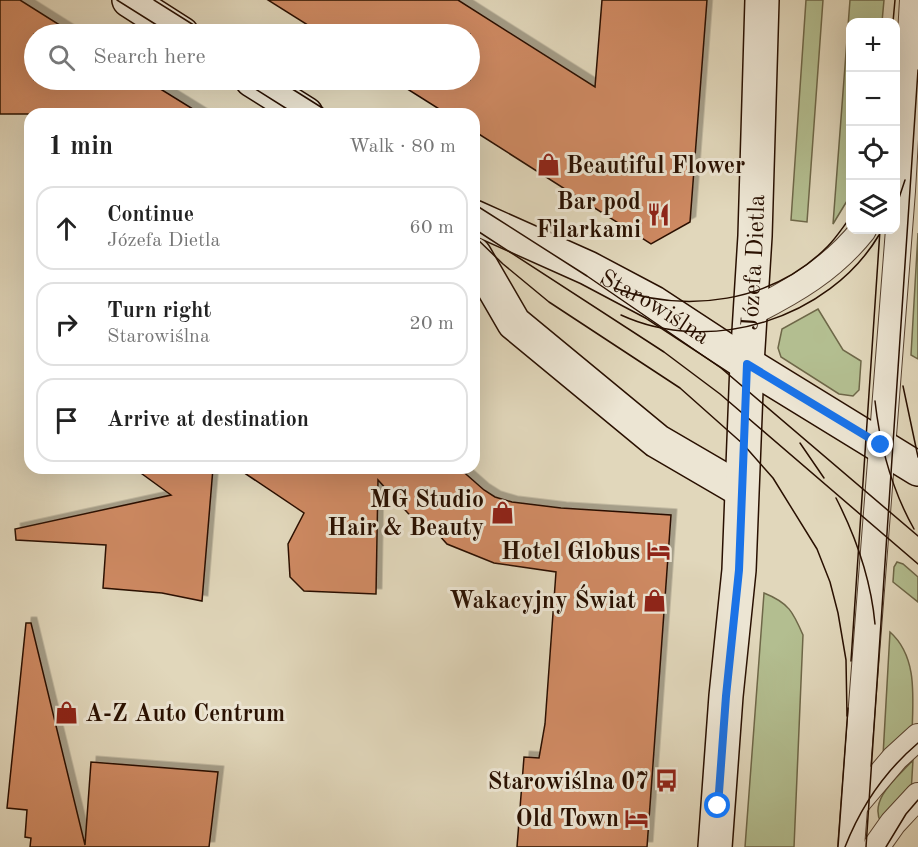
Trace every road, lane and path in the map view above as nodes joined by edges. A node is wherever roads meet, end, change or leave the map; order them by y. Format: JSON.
{"nodes":[{"id":1,"x":129,"y":0,"type":"edge"},
{"id":2,"x":762,"y":0,"type":"edge"},
{"id":3,"x":913,"y":0,"type":"edge"},
{"id":4,"x":166,"y":24,"type":"edge"},
{"id":5,"x":268,"y":90,"type":"edge"},
{"id":6,"x":296,"y":108,"type":"edge"},
{"id":7,"x":900,"y":167,"type":"edge"},
{"id":8,"x":899,"y":180,"type":"edge"},
{"id":9,"x":480,"y":220,"type":"edge"},
{"id":10,"x":859,"y":234,"type":"edge"},
{"id":11,"x":480,"y":264,"type":"edge"},
{"id":12,"x":750,"y":313,"type":"junction"},
{"id":13,"x":747,"y":364,"type":"junction"},
{"id":14,"x":881,"y":445,"type":"junction"},
{"id":15,"x":918,"y":469,"type":"edge"},
{"id":16,"x":741,"y":490,"type":"junction"},
{"id":17,"x":918,"y":737,"type":"edge"},
{"id":18,"x":918,"y":796,"type":"edge"},
{"id":19,"x":855,"y":805,"type":"junction"},
{"id":20,"x":715,"y":847,"type":"edge"},
{"id":21,"x":851,"y":847,"type":"edge"},
{"id":22,"x":876,"y":847,"type":"edge"}],
"edges":[{"from":1,"to":4,"type":"street"},
{"from":2,"to":12,"type":"street","name":"Józefa Dietla"},
{"from":3,"to":7,"type":"lane"},
{"from":5,"to":6,"type":"street"},
{"from":8,"to":14,"type":"lane"},
{"from":9,"to":13,"type":"street","name":"Starowiślna"},
{"from":10,"to":12,"type":"lane"},
{"from":11,"to":16,"type":"street"},
{"from":12,"to":13,"type":"street","name":"Józefa Dietla"},
{"from":13,"to":14,"type":"street","name":"Starowiślna"},
{"from":13,"to":16,"type":"street","name":"Józefa Dietla"},
{"from":14,"to":15,"type":"street","name":"Starowiślna"},
{"from":14,"to":19,"type":"lane"},
{"from":16,"to":20,"type":"street","name":"Józefa Dietla"},
{"from":17,"to":19,"type":"lane"},
{"from":18,"to":22,"type":"lane"},
{"from":19,"to":21,"type":"lane"}]}
